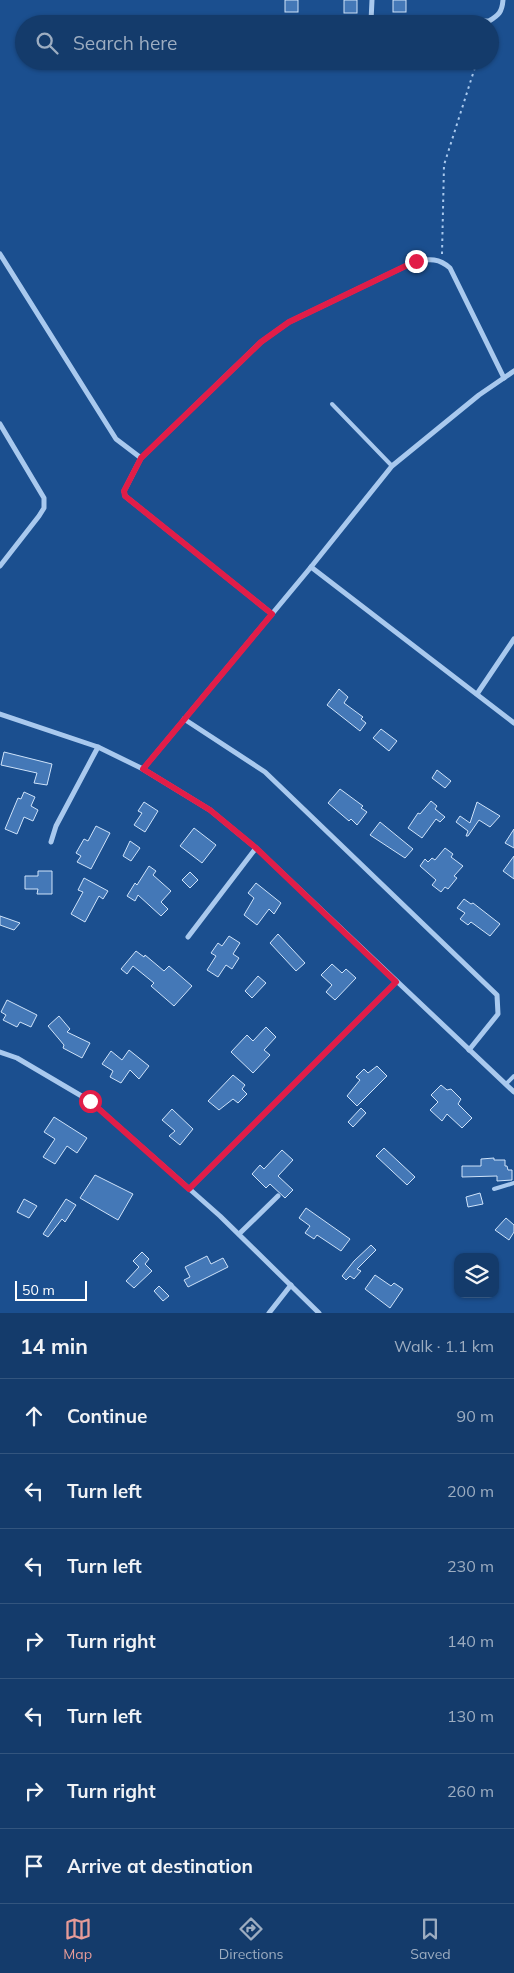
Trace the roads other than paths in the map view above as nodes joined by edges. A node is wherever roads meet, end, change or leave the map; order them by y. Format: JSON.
{"nodes":[{"id":1,"x":372,"y":0,"type":"edge"},
{"id":2,"x":503,"y":0,"type":"edge"},
{"id":3,"x":372,"y":15,"type":"edge"},
{"id":4,"x":499,"y":15,"type":"edge"},
{"id":5,"x":0,"y":254,"type":"edge"},
{"id":6,"x":514,"y":371,"type":"edge"},
{"id":7,"x":504,"y":378,"type":"junction"},
{"id":8,"x":332,"y":404,"type":"dead end"},
{"id":9,"x":0,"y":424,"type":"edge"},
{"id":10,"x":141,"y":458,"type":"junction"},
{"id":11,"x":392,"y":466,"type":"junction"},
{"id":12,"x":0,"y":566,"type":"edge"},
{"id":13,"x":311,"y":567,"type":"junction"},
{"id":14,"x":272,"y":614,"type":"junction"},
{"id":15,"x":514,"y":639,"type":"edge"},
{"id":16,"x":476,"y":694,"type":"junction"},
{"id":17,"x":0,"y":714,"type":"edge"},
{"id":18,"x":184,"y":719,"type":"junction"},
{"id":19,"x":514,"y":723,"type":"edge"},
{"id":20,"x":98,"y":747,"type":"junction"},
{"id":21,"x":143,"y":769,"type":"junction"},
{"id":22,"x":51,"y":842,"type":"dead end"},
{"id":23,"x":256,"y":848,"type":"junction"},
{"id":24,"x":188,"y":937,"type":"dead end"},
{"id":25,"x":396,"y":982,"type":"junction"},
{"id":26,"x":469,"y":1050,"type":"junction"},
{"id":27,"x":0,"y":1052,"type":"edge"},
{"id":28,"x":514,"y":1076,"type":"edge"},
{"id":29,"x":506,"y":1084,"type":"junction"},
{"id":30,"x":514,"y":1092,"type":"edge"},
{"id":31,"x":514,"y":1183,"type":"edge"},
{"id":32,"x":189,"y":1189,"type":"junction"},
{"id":33,"x":494,"y":1189,"type":"dead end"},
{"id":34,"x":278,"y":1196,"type":"dead end"},
{"id":35,"x":239,"y":1234,"type":"junction"},
{"id":36,"x":291,"y":1285,"type":"junction"},
{"id":37,"x":269,"y":1313,"type":"edge"},
{"id":38,"x":319,"y":1313,"type":"edge"}],
"edges":[{"from":1,"to":3,"type":"street"},
{"from":2,"to":4,"type":"street"},
{"from":5,"to":10,"type":"street"},
{"from":6,"to":7,"type":"street"},
{"from":7,"to":10,"type":"street"},
{"from":7,"to":11,"type":"street"},
{"from":8,"to":11,"type":"lane"},
{"from":9,"to":12,"type":"street"},
{"from":10,"to":14,"type":"street"},
{"from":11,"to":13,"type":"street"},
{"from":13,"to":14,"type":"street"},
{"from":13,"to":16,"type":"street"},
{"from":14,"to":18,"type":"street"},
{"from":15,"to":16,"type":"street"},
{"from":16,"to":19,"type":"street"},
{"from":17,"to":20,"type":"street"},
{"from":18,"to":21,"type":"street"},
{"from":18,"to":26,"type":"street"},
{"from":20,"to":21,"type":"street"},
{"from":20,"to":22,"type":"street"},
{"from":21,"to":23,"type":"street"},
{"from":23,"to":24,"type":"street"},
{"from":23,"to":25,"type":"street"},
{"from":25,"to":26,"type":"street"},
{"from":25,"to":32,"type":"street"},
{"from":26,"to":29,"type":"street"},
{"from":27,"to":32,"type":"street"},
{"from":28,"to":29,"type":"lane"},
{"from":29,"to":30,"type":"street"},
{"from":31,"to":33,"type":"lane"},
{"from":32,"to":35,"type":"street"},
{"from":34,"to":35,"type":"street"},
{"from":35,"to":36,"type":"street"},
{"from":36,"to":37,"type":"street"},
{"from":36,"to":38,"type":"street"}]}
